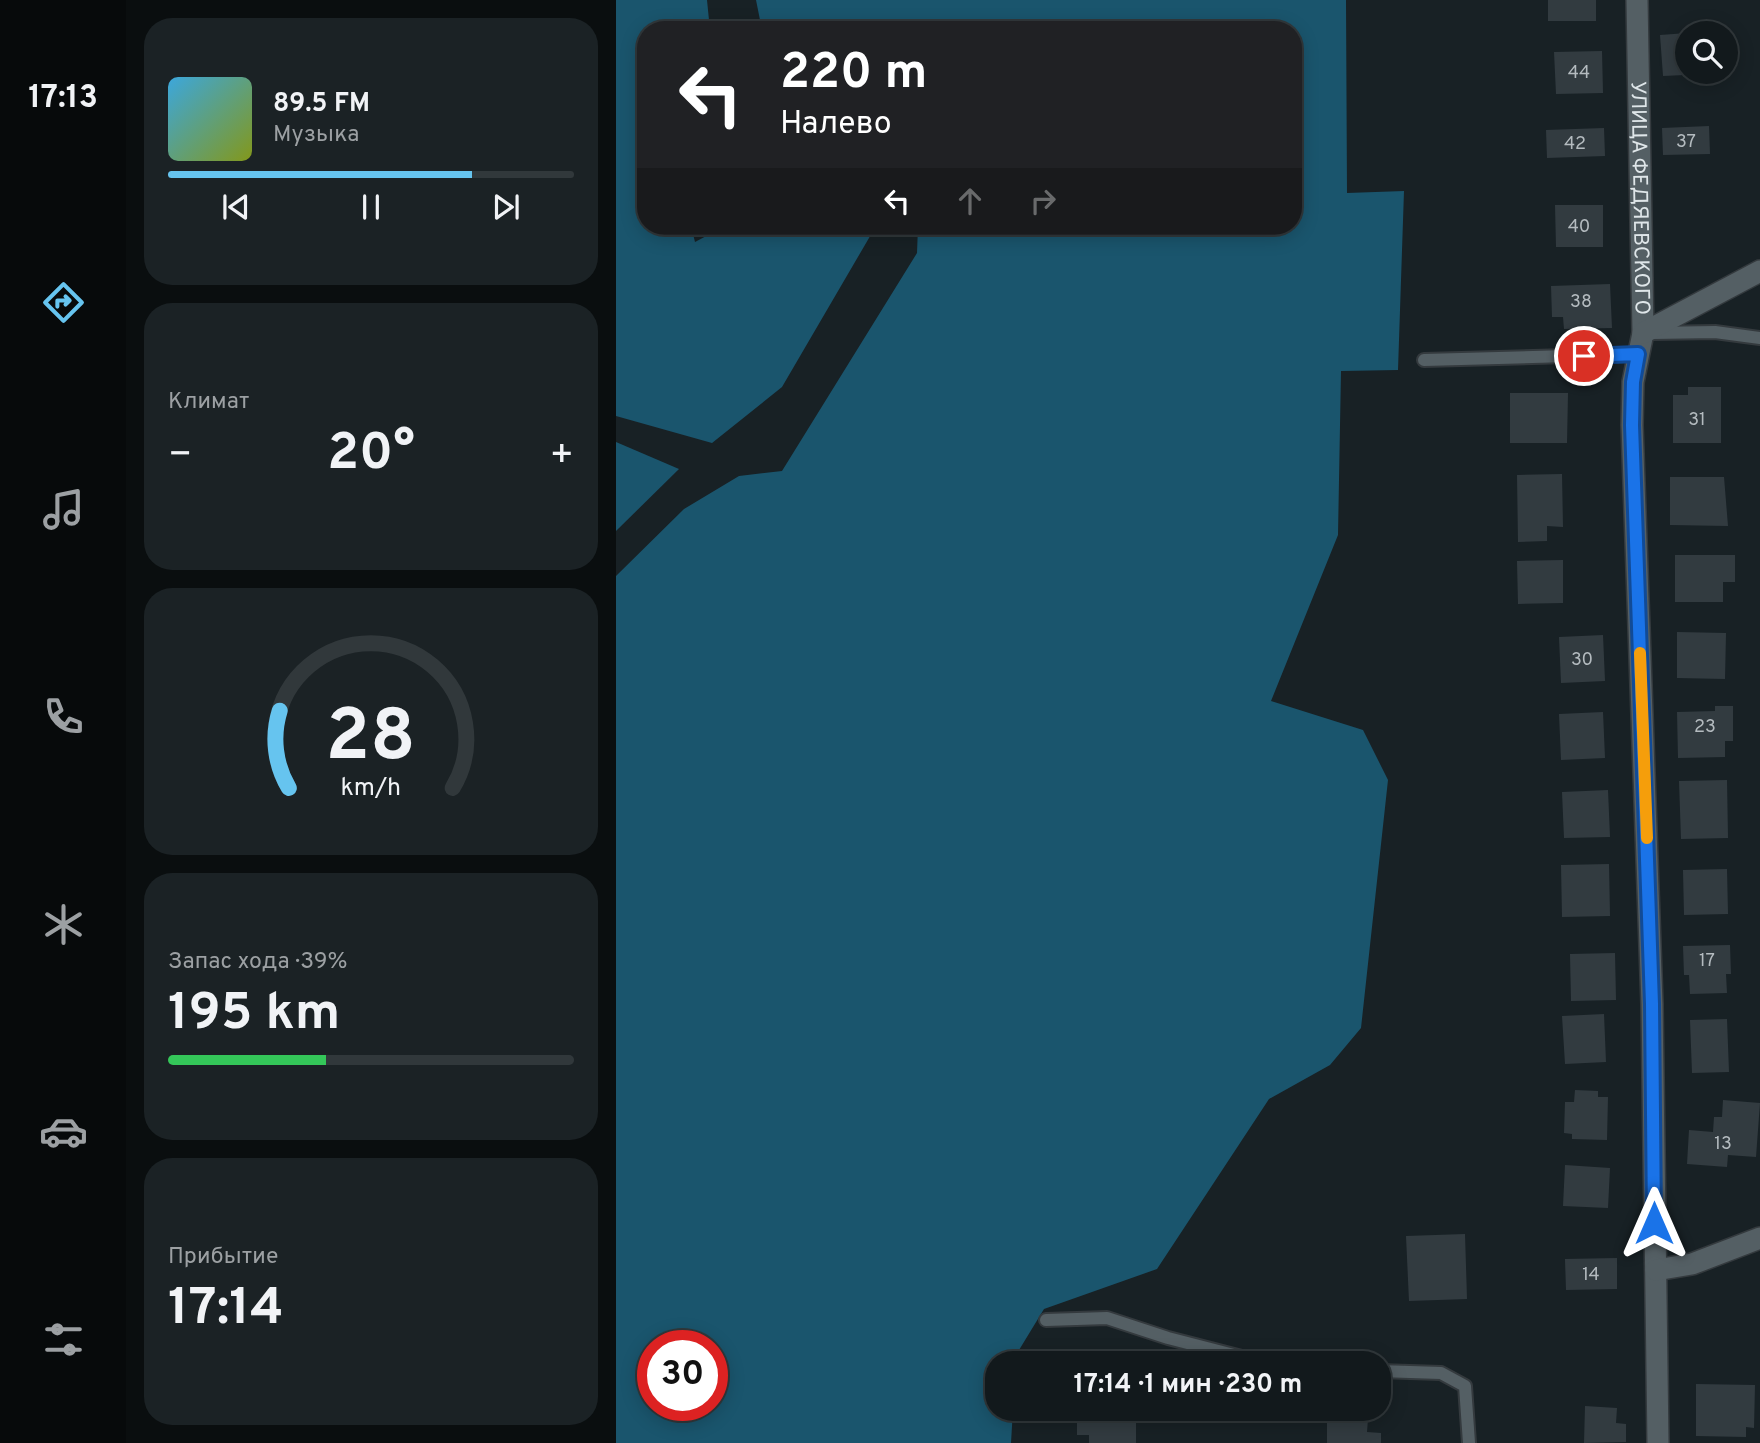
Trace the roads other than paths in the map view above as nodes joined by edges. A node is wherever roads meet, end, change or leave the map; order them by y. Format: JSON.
{"nodes":[{"id":1,"x":1637,"y":0,"type":"edge"},
{"id":2,"x":1760,"y":271,"type":"edge"},
{"id":3,"x":1643,"y":333,"type":"junction"},
{"id":4,"x":1760,"y":338,"type":"edge"},
{"id":5,"x":1638,"y":354,"type":"junction"},
{"id":6,"x":1424,"y":360,"type":"dead end"},
{"id":7,"x":1760,"y":1238,"type":"edge"},
{"id":8,"x":1656,"y":1270,"type":"junction"},
{"id":9,"x":1046,"y":1320,"type":"dead end"},
{"id":10,"x":1218,"y":1351,"type":"edge"},
{"id":11,"x":1391,"y":1371,"type":"edge"},
{"id":12,"x":1469,"y":1443,"type":"edge"},
{"id":13,"x":1658,"y":1443,"type":"edge"}],
"edges":[{"from":1,"to":3,"type":"street","name":"УЛИЦА ФЕДЯЕВСКОГО"},
{"from":2,"to":3,"type":"street"},
{"from":3,"to":4,"type":"lane"},
{"from":3,"to":5,"type":"street","name":"УЛИЦА ФЕДЯЕВСКОГО"},
{"from":5,"to":6,"type":"lane"},
{"from":5,"to":8,"type":"street","name":"УЛИЦА ФЕДЯЕВСКОГО"},
{"from":7,"to":8,"type":"street"},
{"from":8,"to":13,"type":"street","name":"УЛИЦА ФЕДЯЕВСКОГО"},
{"from":9,"to":10,"type":"lane"},
{"from":11,"to":12,"type":"lane"}]}
